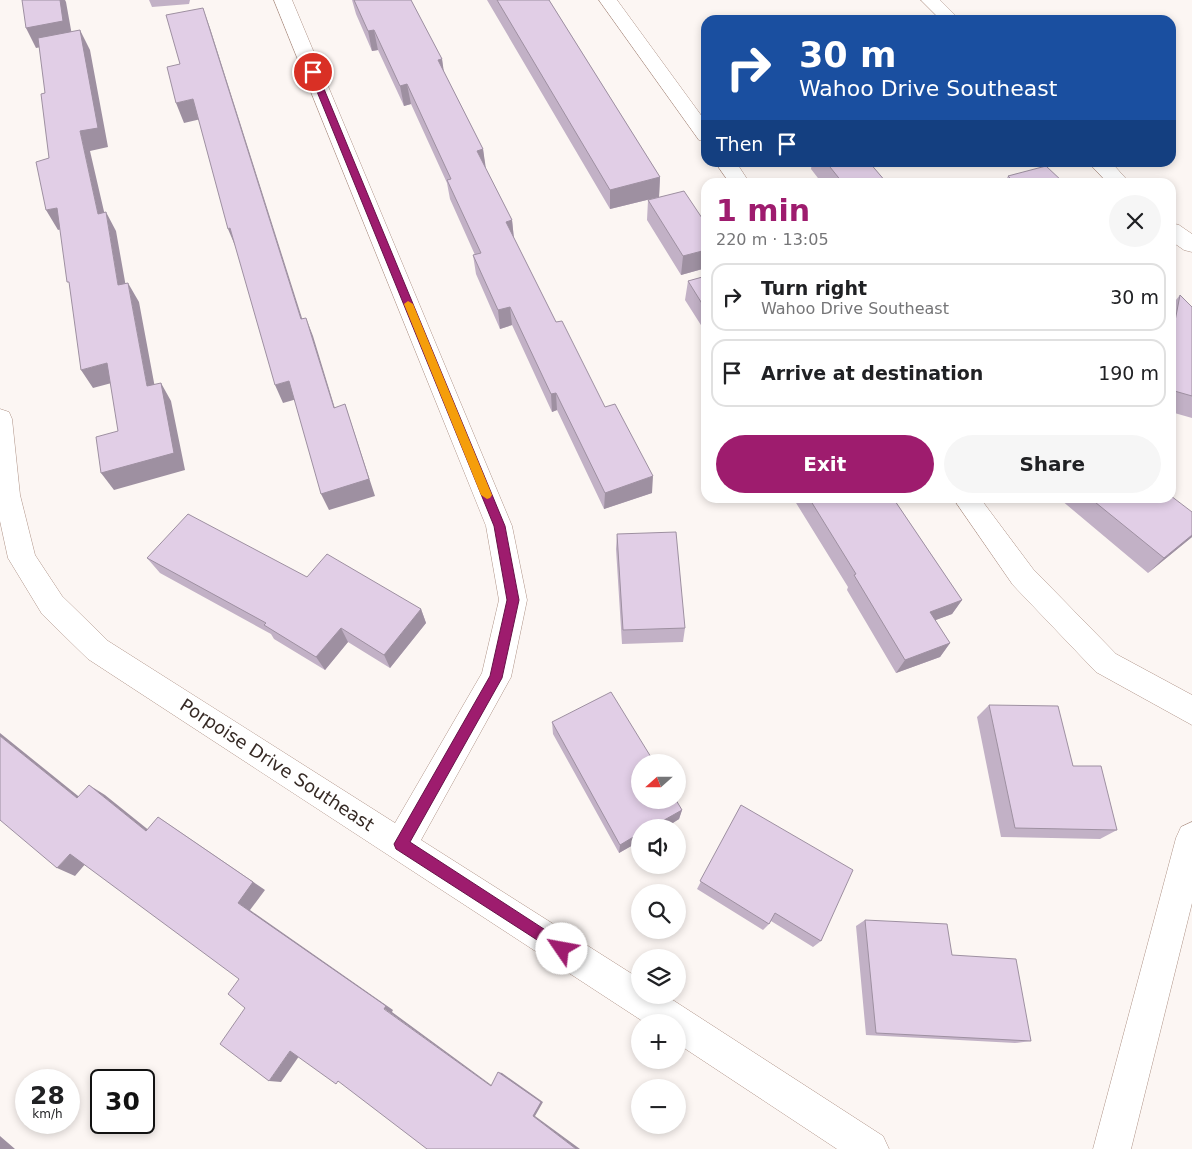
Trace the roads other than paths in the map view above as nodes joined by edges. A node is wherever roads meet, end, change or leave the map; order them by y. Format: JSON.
{"nodes":[{"id":1,"x":283,"y":0,"type":"edge"},
{"id":2,"x":608,"y":0,"type":"edge"},
{"id":3,"x":930,"y":0,"type":"edge"},
{"id":4,"x":946,"y":15,"type":"edge"},
{"id":5,"x":701,"y":129,"type":"edge"},
{"id":6,"x":728,"y":167,"type":"edge"},
{"id":7,"x":1103,"y":167,"type":"edge"},
{"id":8,"x":736,"y":178,"type":"edge"},
{"id":9,"x":1115,"y":178,"type":"edge"},
{"id":10,"x":1176,"y":234,"type":"edge"},
{"id":11,"x":1192,"y":245,"type":"edge"},
{"id":12,"x":0,"y":419,"type":"edge"},
{"id":13,"x":970,"y":503,"type":"edge"},
{"id":14,"x":1192,"y":711,"type":"edge"},
{"id":15,"x":1192,"y":838,"type":"edge"},
{"id":16,"x":401,"y":844,"type":"junction"},
{"id":17,"x":662,"y":1014,"type":"edge"},
{"id":18,"x":686,"y":1029,"type":"edge"},
{"id":19,"x":870,"y":1149,"type":"edge"},
{"id":20,"x":1112,"y":1149,"type":"edge"}],
"edges":[{"from":1,"to":16,"type":"street"},
{"from":2,"to":5,"type":"street"},
{"from":3,"to":4,"type":"street"},
{"from":6,"to":8,"type":"street"},
{"from":7,"to":9,"type":"street"},
{"from":10,"to":11,"type":"street"},
{"from":12,"to":16,"type":"street","name":"Porpoise Drive Southeast"},
{"from":13,"to":14,"type":"street"},
{"from":15,"to":20,"type":"street"},
{"from":16,"to":17,"type":"street","name":"Porpoise Drive Southeast"},
{"from":18,"to":19,"type":"street","name":"Porpoise Drive Southeast"}]}
